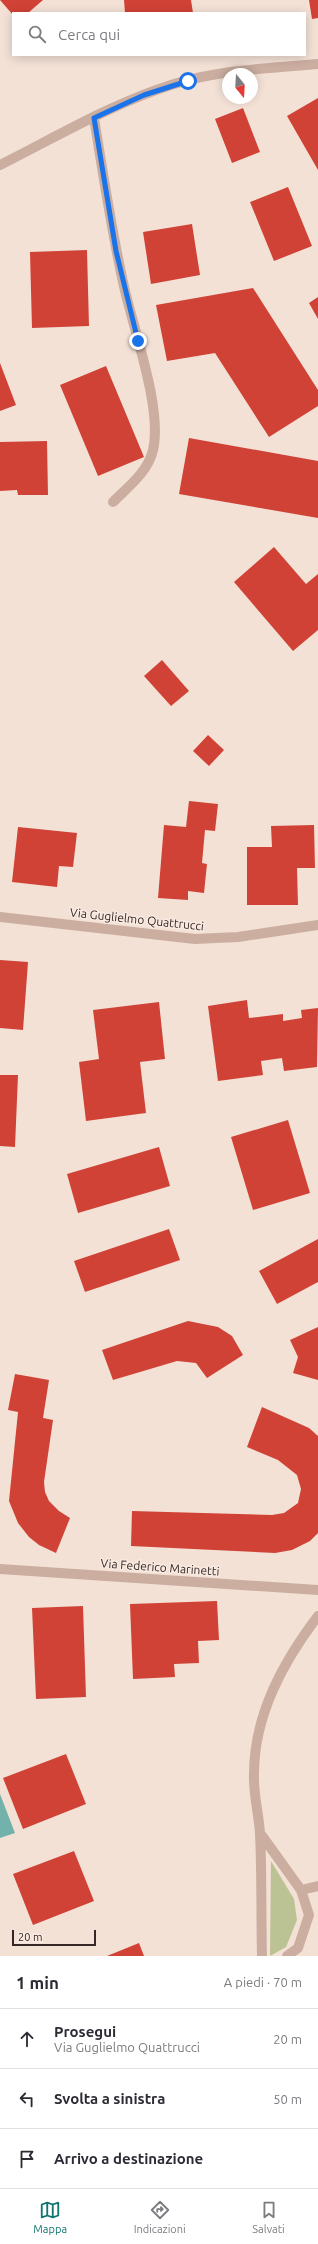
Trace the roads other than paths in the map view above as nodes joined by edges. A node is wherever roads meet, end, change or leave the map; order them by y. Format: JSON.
{"nodes":[{"id":1,"x":318,"y":64,"type":"edge"},
{"id":2,"x":94,"y":118,"type":"junction"},
{"id":3,"x":0,"y":165,"type":"edge"},
{"id":4,"x":113,"y":502,"type":"dead end"},
{"id":5,"x":0,"y":916,"type":"edge"},
{"id":6,"x":318,"y":925,"type":"edge"},
{"id":7,"x":0,"y":1569,"type":"edge"},
{"id":8,"x":318,"y":1590,"type":"edge"},
{"id":9,"x":318,"y":1616,"type":"edge"},
{"id":10,"x":260,"y":1833,"type":"junction"},
{"id":11,"x":318,"y":1886,"type":"edge"},
{"id":12,"x":301,"y":1890,"type":"junction"},
{"id":13,"x":299,"y":1952,"type":"edge"},
{"id":14,"x":262,"y":1956,"type":"edge"},
{"id":15,"x":287,"y":1956,"type":"edge"}],
"edges":[{"from":1,"to":2,"type":"street"},
{"from":2,"to":3,"type":"street"},
{"from":2,"to":4,"type":"street"},
{"from":5,"to":6,"type":"street","name":"Via Guglielmo Quattrucci"},
{"from":7,"to":8,"type":"street","name":"Via Federico Marinetti"},
{"from":9,"to":10,"type":"street"},
{"from":10,"to":12,"type":"street"},
{"from":10,"to":14,"type":"street"},
{"from":11,"to":12,"type":"street"},
{"from":12,"to":13,"type":"street"},
{"from":13,"to":15,"type":"street"}]}
